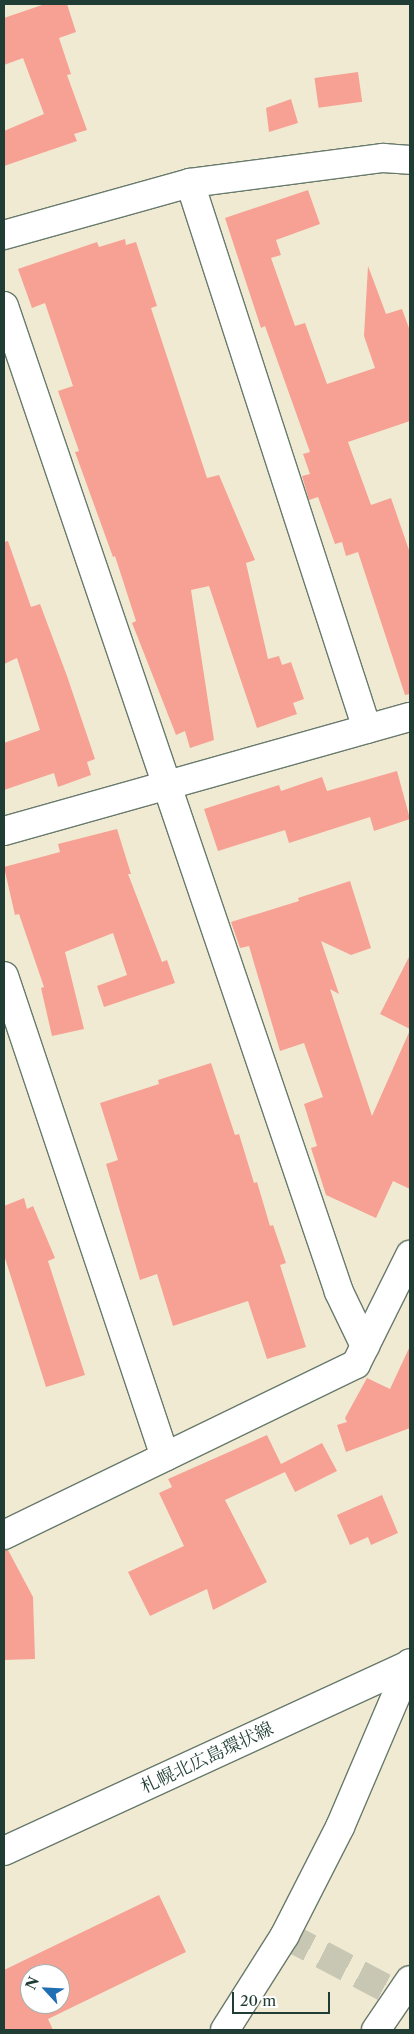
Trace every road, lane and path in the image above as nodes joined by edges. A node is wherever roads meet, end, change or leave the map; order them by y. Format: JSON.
{"nodes":[{"id":1,"x":410,"y":160,"type":"edge"},
{"id":2,"x":190,"y":183,"type":"junction"},
{"id":3,"x":4,"y":235,"type":"edge"},
{"id":4,"x":4,"y":306,"type":"edge"},
{"id":5,"x":410,"y":717,"type":"edge"},
{"id":6,"x":367,"y":729,"type":"junction"},
{"id":7,"x":165,"y":786,"type":"junction"},
{"id":8,"x":4,"y":831,"type":"edge"},
{"id":9,"x":4,"y":976,"type":"edge"},
{"id":10,"x":410,"y":1255,"type":"edge"},
{"id":11,"x":365,"y":1346,"type":"junction"},
{"id":12,"x":165,"y":1457,"type":"junction"},
{"id":13,"x":4,"y":1535,"type":"edge"},
{"id":14,"x":410,"y":1664,"type":"edge"},
{"id":15,"x":4,"y":1851,"type":"edge"},
{"id":16,"x":410,"y":1981,"type":"edge"},
{"id":17,"x":225,"y":2030,"type":"edge"},
{"id":18,"x":376,"y":2030,"type":"edge"},
{"id":19,"x":384,"y":2030,"type":"edge"}],
"edges":[{"from":1,"to":2,"type":"main road"},
{"from":2,"to":3,"type":"main road"},
{"from":2,"to":6,"type":"main road"},
{"from":4,"to":7,"type":"main road"},
{"from":5,"to":6,"type":"main road"},
{"from":6,"to":7,"type":"main road"},
{"from":7,"to":8,"type":"main road"},
{"from":7,"to":11,"type":"main road"},
{"from":9,"to":12,"type":"main road"},
{"from":10,"to":11,"type":"main road"},
{"from":11,"to":12,"type":"main road"},
{"from":12,"to":13,"type":"main road"},
{"from":14,"to":15,"type":"main road","name":"札幌北広島環状線"},
{"from":14,"to":17,"type":"main road"},
{"from":16,"to":18,"type":"main road"},
{"from":16,"to":19,"type":"main road"}]}
